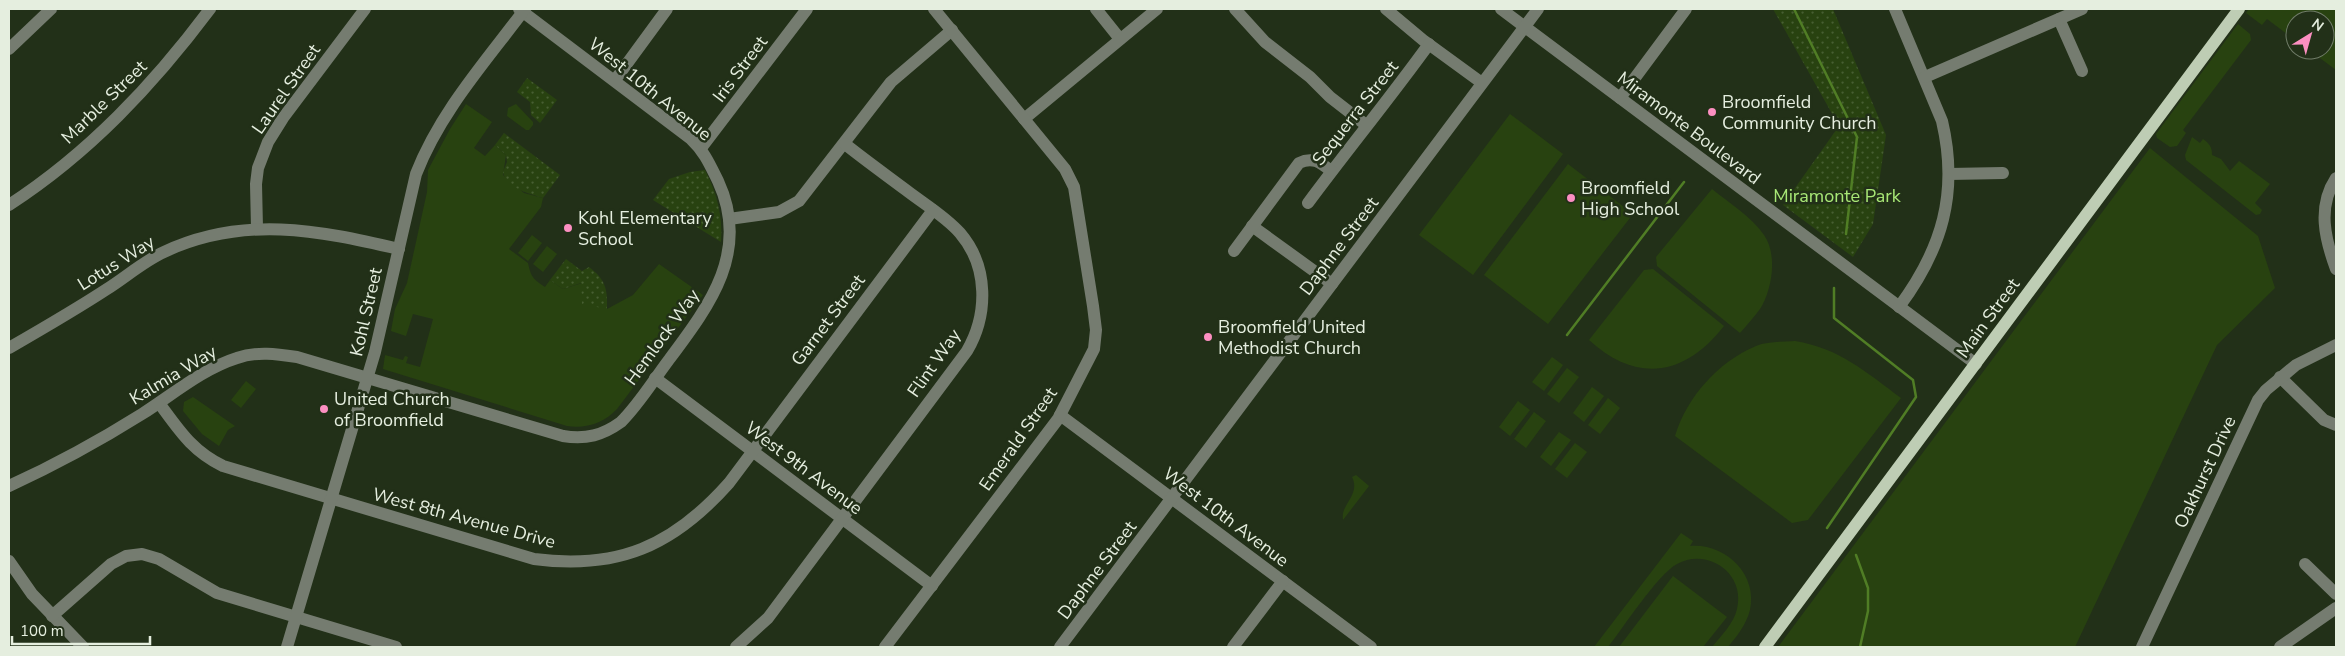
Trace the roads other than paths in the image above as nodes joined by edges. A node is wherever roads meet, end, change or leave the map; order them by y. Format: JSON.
{"nodes":[{"id":1,"x":50,"y":9,"type":"edge"},
{"id":2,"x":210,"y":9,"type":"edge"},
{"id":3,"x":365,"y":9,"type":"edge"},
{"id":4,"x":667,"y":9,"type":"edge"},
{"id":5,"x":807,"y":9,"type":"edge"},
{"id":6,"x":934,"y":9,"type":"edge"},
{"id":7,"x":1096,"y":9,"type":"edge"},
{"id":8,"x":1157,"y":9,"type":"edge"},
{"id":9,"x":1386,"y":9,"type":"edge"},
{"id":10,"x":1501,"y":9,"type":"edge"},
{"id":11,"x":1538,"y":9,"type":"edge"},
{"id":12,"x":1686,"y":9,"type":"edge"},
{"id":13,"x":1895,"y":9,"type":"edge"},
{"id":14,"x":2082,"y":9,"type":"edge"},
{"id":15,"x":2239,"y":9,"type":"edge"},
{"id":16,"x":522,"y":10,"type":"edge"},
{"id":17,"x":1239,"y":10,"type":"edge"},
{"id":18,"x":2059,"y":19,"type":"junction"},
{"id":19,"x":1525,"y":26,"type":"junction"},
{"id":20,"x":952,"y":30,"type":"junction"},
{"id":21,"x":1120,"y":39,"type":"junction"},
{"id":22,"x":1429,"y":44,"type":"junction"},
{"id":23,"x":9,"y":49,"type":"edge"},
{"id":24,"x":2082,"y":72,"type":"dead end"},
{"id":25,"x":1925,"y":77,"type":"junction"},
{"id":26,"x":615,"y":80,"type":"junction"},
{"id":27,"x":1482,"y":83,"type":"junction"},
{"id":28,"x":1620,"y":98,"type":"junction"},
{"id":29,"x":1024,"y":119,"type":"junction"},
{"id":30,"x":1366,"y":125,"type":"junction"},
{"id":31,"x":845,"y":144,"type":"junction"},
{"id":32,"x":701,"y":148,"type":"junction"},
{"id":33,"x":1331,"y":172,"type":"junction"},
{"id":34,"x":2003,"y":173,"type":"dead end"},
{"id":35,"x":1949,"y":174,"type":"junction"},
{"id":36,"x":2336,"y":178,"type":"edge"},
{"id":37,"x":1308,"y":203,"type":"dead end"},
{"id":38,"x":9,"y":205,"type":"edge"},
{"id":39,"x":933,"y":210,"type":"junction"},
{"id":40,"x":729,"y":218,"type":"junction"},
{"id":41,"x":1252,"y":226,"type":"junction"},
{"id":42,"x":257,"y":228,"type":"junction"},
{"id":43,"x":399,"y":249,"type":"junction"},
{"id":44,"x":1234,"y":251,"type":"dead end"},
{"id":45,"x":2336,"y":269,"type":"edge"},
{"id":46,"x":1332,"y":284,"type":"junction"},
{"id":47,"x":1899,"y":307,"type":"junction"},
{"id":48,"x":2336,"y":345,"type":"edge"},
{"id":49,"x":9,"y":348,"type":"edge"},
{"id":50,"x":1976,"y":364,"type":"junction"},
{"id":51,"x":2280,"y":377,"type":"junction"},
{"id":52,"x":655,"y":378,"type":"junction"},
{"id":53,"x":368,"y":379,"type":"junction"},
{"id":54,"x":158,"y":403,"type":"junction"},
{"id":55,"x":1060,"y":415,"type":"junction"},
{"id":56,"x":2336,"y":426,"type":"edge"},
{"id":57,"x":752,"y":451,"type":"junction"},
{"id":58,"x":9,"y":486,"type":"edge"},
{"id":59,"x":1172,"y":498,"type":"junction"},
{"id":60,"x":332,"y":499,"type":"junction"},
{"id":61,"x":842,"y":518,"type":"junction"},
{"id":62,"x":9,"y":561,"type":"edge"},
{"id":63,"x":2305,"y":564,"type":"dead end"},
{"id":64,"x":1283,"y":581,"type":"junction"},
{"id":65,"x":932,"y":586,"type":"junction"},
{"id":66,"x":2336,"y":594,"type":"edge"},
{"id":67,"x":2336,"y":608,"type":"edge"},
{"id":68,"x":52,"y":616,"type":"junction"},
{"id":69,"x":296,"y":618,"type":"junction"},
{"id":70,"x":83,"y":647,"type":"edge"},
{"id":71,"x":287,"y":647,"type":"edge"},
{"id":72,"x":396,"y":647,"type":"edge"},
{"id":73,"x":736,"y":647,"type":"edge"},
{"id":74,"x":886,"y":647,"type":"edge"},
{"id":75,"x":1060,"y":647,"type":"edge"},
{"id":76,"x":1234,"y":647,"type":"edge"},
{"id":77,"x":1371,"y":647,"type":"edge"},
{"id":78,"x":1765,"y":647,"type":"edge"},
{"id":79,"x":2142,"y":647,"type":"edge"},
{"id":80,"x":2280,"y":647,"type":"edge"}],
"edges":[{"from":1,"to":23,"type":"street"},
{"from":2,"to":38,"type":"street","name":"Marble Street"},
{"from":3,"to":42,"type":"street","name":"Laurel Street"},
{"from":4,"to":26,"type":"street"},
{"from":5,"to":32,"type":"street","name":"Iris Street"},
{"from":6,"to":20,"type":"street","name":"Emerald Street"},
{"from":7,"to":21,"type":"street"},
{"from":8,"to":21,"type":"street"},
{"from":9,"to":22,"type":"street"},
{"from":10,"to":19,"type":"street","name":"Miramonte Boulevard"},
{"from":11,"to":19,"type":"street","name":"Daphne Street"},
{"from":12,"to":28,"type":"street"},
{"from":13,"to":25,"type":"street"},
{"from":14,"to":18,"type":"street"},
{"from":15,"to":50,"type":"main road","name":"Main Street"},
{"from":16,"to":26,"type":"street","name":"West 10th Avenue"},
{"from":16,"to":43,"type":"street","name":"Kohl Street"},
{"from":17,"to":30,"type":"street"},
{"from":18,"to":24,"type":"street"},
{"from":18,"to":25,"type":"street"},
{"from":19,"to":27,"type":"street","name":"Daphne Street"},
{"from":19,"to":28,"type":"street","name":"Miramonte Boulevard"},
{"from":20,"to":29,"type":"street","name":"Emerald Street"},
{"from":20,"to":31,"type":"street"},
{"from":21,"to":29,"type":"street"},
{"from":22,"to":27,"type":"street"},
{"from":22,"to":30,"type":"street","name":"Sequerra Street"},
{"from":25,"to":35,"type":"street"},
{"from":26,"to":32,"type":"street","name":"West 10th Avenue"},
{"from":27,"to":46,"type":"street","name":"Daphne Street"},
{"from":28,"to":47,"type":"street","name":"Miramonte Boulevard"},
{"from":29,"to":55,"type":"street","name":"Emerald Street"},
{"from":30,"to":33,"type":"street","name":"Sequerra Street"},
{"from":31,"to":39,"type":"street","name":"Flint Way"},
{"from":31,"to":40,"type":"street"},
{"from":32,"to":40,"type":"street","name":"West 10th Avenue"},
{"from":33,"to":37,"type":"street","name":"Sequerra Street"},
{"from":33,"to":41,"type":"street"},
{"from":34,"to":35,"type":"street"},
{"from":35,"to":47,"type":"street"},
{"from":36,"to":45,"type":"street"},
{"from":39,"to":57,"type":"street","name":"Garnet Street"},
{"from":39,"to":61,"type":"street","name":"Flint Way"},
{"from":40,"to":52,"type":"street","name":"Hemlock Way"},
{"from":41,"to":44,"type":"street"},
{"from":41,"to":46,"type":"street"},
{"from":42,"to":43,"type":"street","name":"Lotus Way"},
{"from":42,"to":49,"type":"street","name":"Lotus Way"},
{"from":43,"to":53,"type":"street","name":"Kohl Street"},
{"from":46,"to":59,"type":"street","name":"Daphne Street"},
{"from":47,"to":50,"type":"street","name":"Miramonte Boulevard"},
{"from":48,"to":51,"type":"street","name":"Oakhurst Drive"},
{"from":50,"to":78,"type":"main road","name":"Main Street"},
{"from":51,"to":56,"type":"street"},
{"from":51,"to":79,"type":"street","name":"Oakhurst Drive"},
{"from":52,"to":53,"type":"street","name":"Hemlock Way"},
{"from":52,"to":57,"type":"street","name":"West 9th Avenue"},
{"from":53,"to":54,"type":"street","name":"Kalmia Way"},
{"from":53,"to":60,"type":"street","name":"Kohl Street"},
{"from":54,"to":58,"type":"street","name":"Kalmia Way"},
{"from":54,"to":60,"type":"street","name":"West 8th Avenue Drive"},
{"from":55,"to":59,"type":"street","name":"West 10th Avenue"},
{"from":55,"to":65,"type":"street","name":"Emerald Street"},
{"from":57,"to":60,"type":"street","name":"West 8th Avenue Drive"},
{"from":57,"to":61,"type":"street","name":"West 9th Avenue"},
{"from":59,"to":64,"type":"street","name":"West 10th Avenue"},
{"from":59,"to":75,"type":"street","name":"Daphne Street"},
{"from":60,"to":69,"type":"street","name":"Kohl Street"},
{"from":61,"to":65,"type":"street","name":"West 9th Avenue"},
{"from":61,"to":73,"type":"street","name":"Flint Way"},
{"from":62,"to":68,"type":"street"},
{"from":63,"to":66,"type":"street"},
{"from":64,"to":76,"type":"street"},
{"from":64,"to":77,"type":"street","name":"West 10th Avenue"},
{"from":65,"to":74,"type":"street","name":"Emerald Street"},
{"from":67,"to":80,"type":"street"},
{"from":68,"to":69,"type":"street"},
{"from":68,"to":70,"type":"street"},
{"from":69,"to":71,"type":"street","name":"Kohl Street"},
{"from":69,"to":72,"type":"street"}]}
